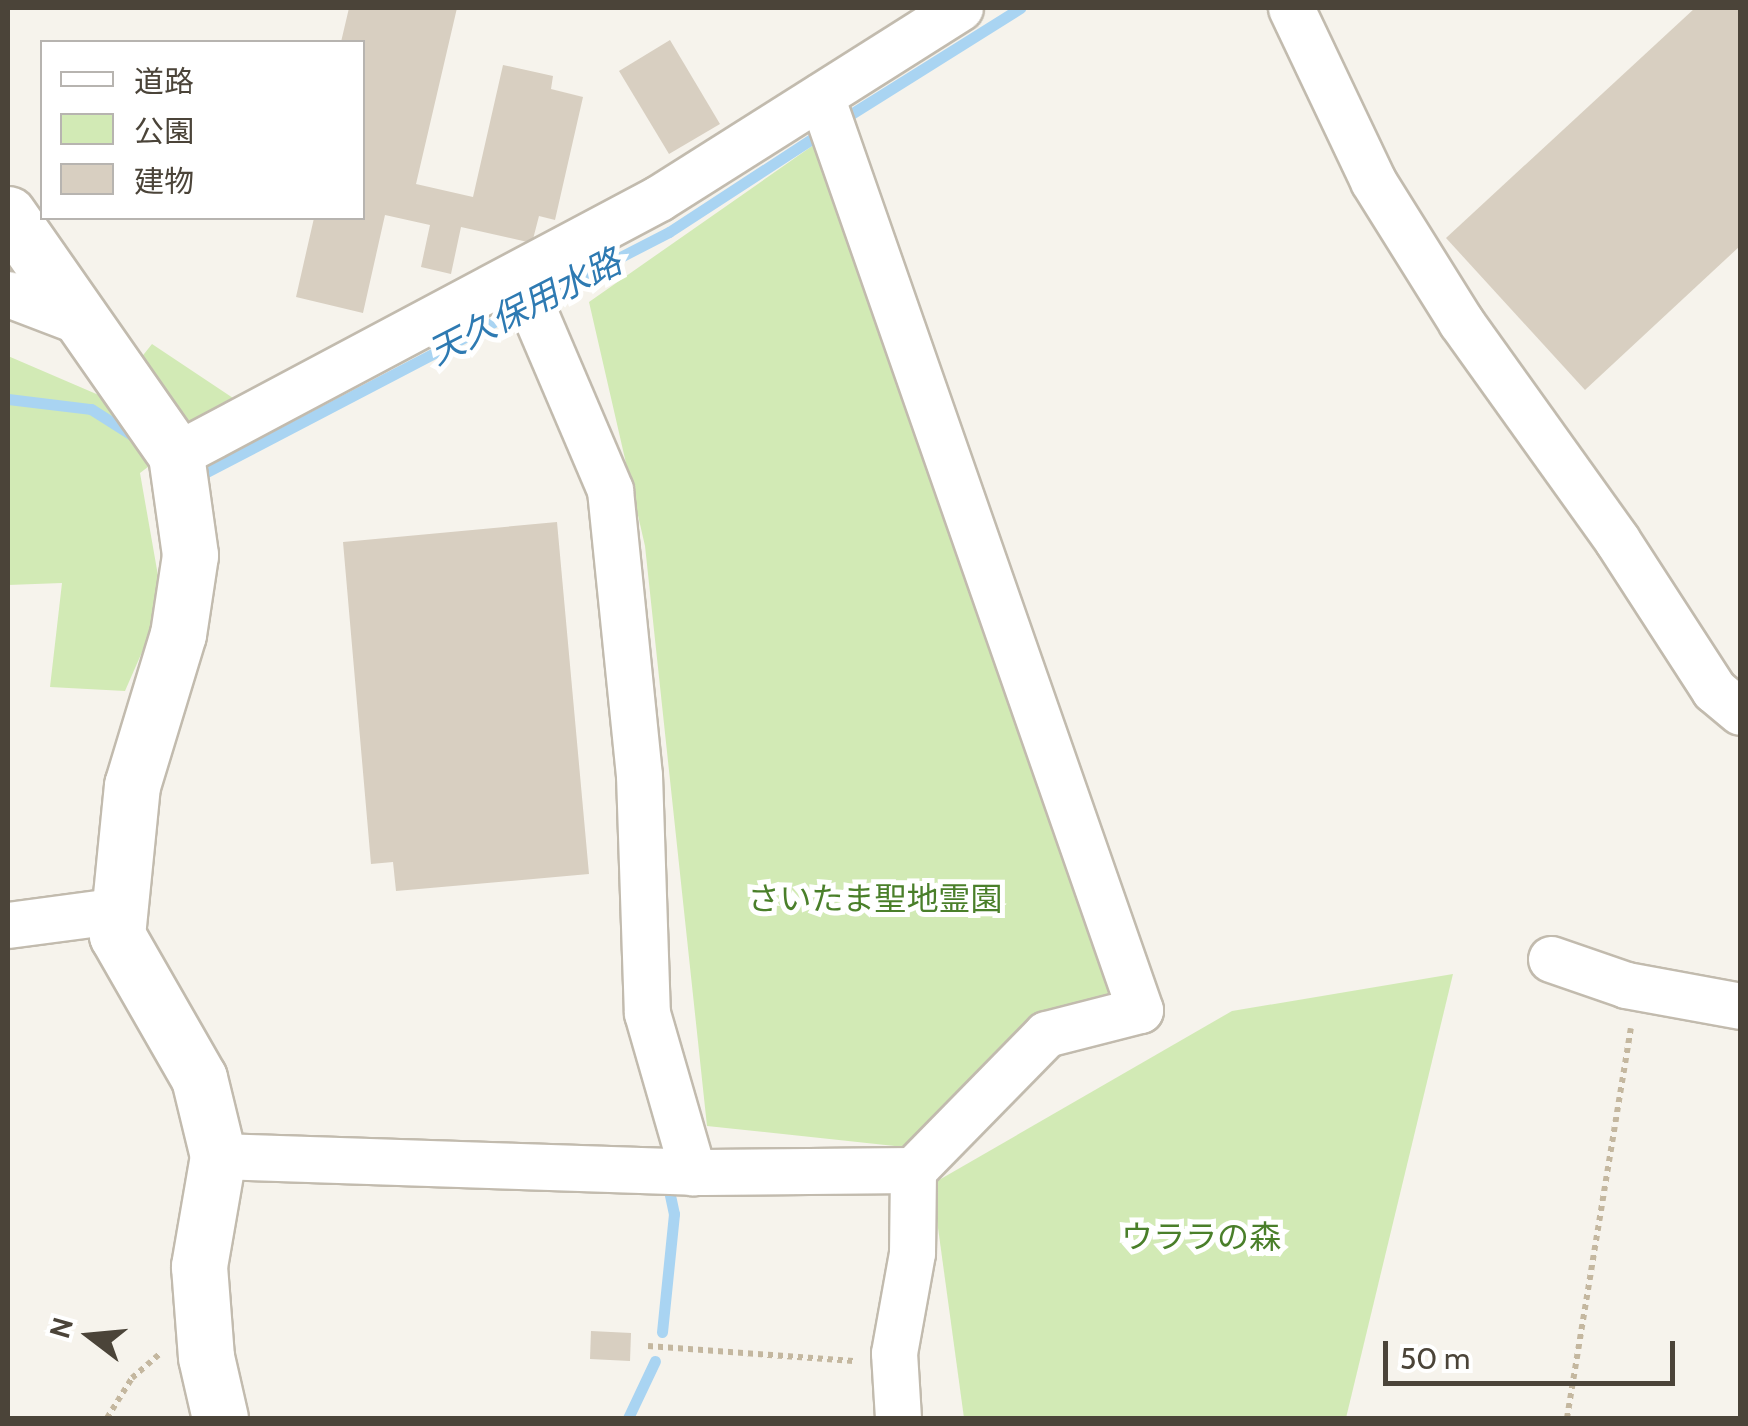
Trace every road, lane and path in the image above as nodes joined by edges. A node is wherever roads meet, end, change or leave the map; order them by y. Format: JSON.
{"nodes":[{"id":1,"x":960,"y":8,"type":"edge"},
{"id":2,"x":1291,"y":8,"type":"edge"},
{"id":3,"x":821,"y":96,"type":"junction"},
{"id":4,"x":8,"y":214,"type":"edge"},
{"id":5,"x":518,"y":274,"type":"junction"},
{"id":6,"x":8,"y":294,"type":"edge"},
{"id":7,"x":89,"y":325,"type":"junction"},
{"id":8,"x":176,"y":455,"type":"junction"},
{"id":9,"x":1740,"y":712,"type":"edge"},
{"id":10,"x":120,"y":910,"type":"junction"},
{"id":11,"x":8,"y":924,"type":"edge"},
{"id":12,"x":1551,"y":959,"type":"dead end"},
{"id":13,"x":1638,"y":988,"type":"junction"},
{"id":14,"x":1740,"y":1006,"type":"edge"},
{"id":15,"x":218,"y":1156,"type":"junction"},
{"id":16,"x":914,"y":1170,"type":"junction"},
{"id":17,"x":693,"y":1172,"type":"junction"},
{"id":18,"x":177,"y":1339,"type":"dead end"},
{"id":19,"x":648,"y":1346,"type":"dead end"},
{"id":20,"x":894,"y":1364,"type":"junction"},
{"id":21,"x":107,"y":1418,"type":"edge"},
{"id":22,"x":220,"y":1418,"type":"edge"},
{"id":23,"x":898,"y":1418,"type":"edge"},
{"id":24,"x":1567,"y":1418,"type":"edge"}],
"edges":[{"from":1,"to":3,"type":"street"},
{"from":2,"to":9,"type":"street"},
{"from":3,"to":5,"type":"street"},
{"from":3,"to":16,"type":"street"},
{"from":4,"to":7,"type":"street"},
{"from":5,"to":8,"type":"street"},
{"from":5,"to":17,"type":"street"},
{"from":6,"to":7,"type":"street"},
{"from":7,"to":8,"type":"street"},
{"from":8,"to":10,"type":"street"},
{"from":10,"to":11,"type":"street"},
{"from":10,"to":15,"type":"street"},
{"from":12,"to":13,"type":"street"},
{"from":13,"to":14,"type":"street"},
{"from":13,"to":24,"type":"path"},
{"from":15,"to":17,"type":"street"},
{"from":15,"to":22,"type":"street"},
{"from":16,"to":17,"type":"street"},
{"from":16,"to":20,"type":"street"},
{"from":18,"to":21,"type":"path"},
{"from":19,"to":20,"type":"path"},
{"from":20,"to":23,"type":"street"}]}
